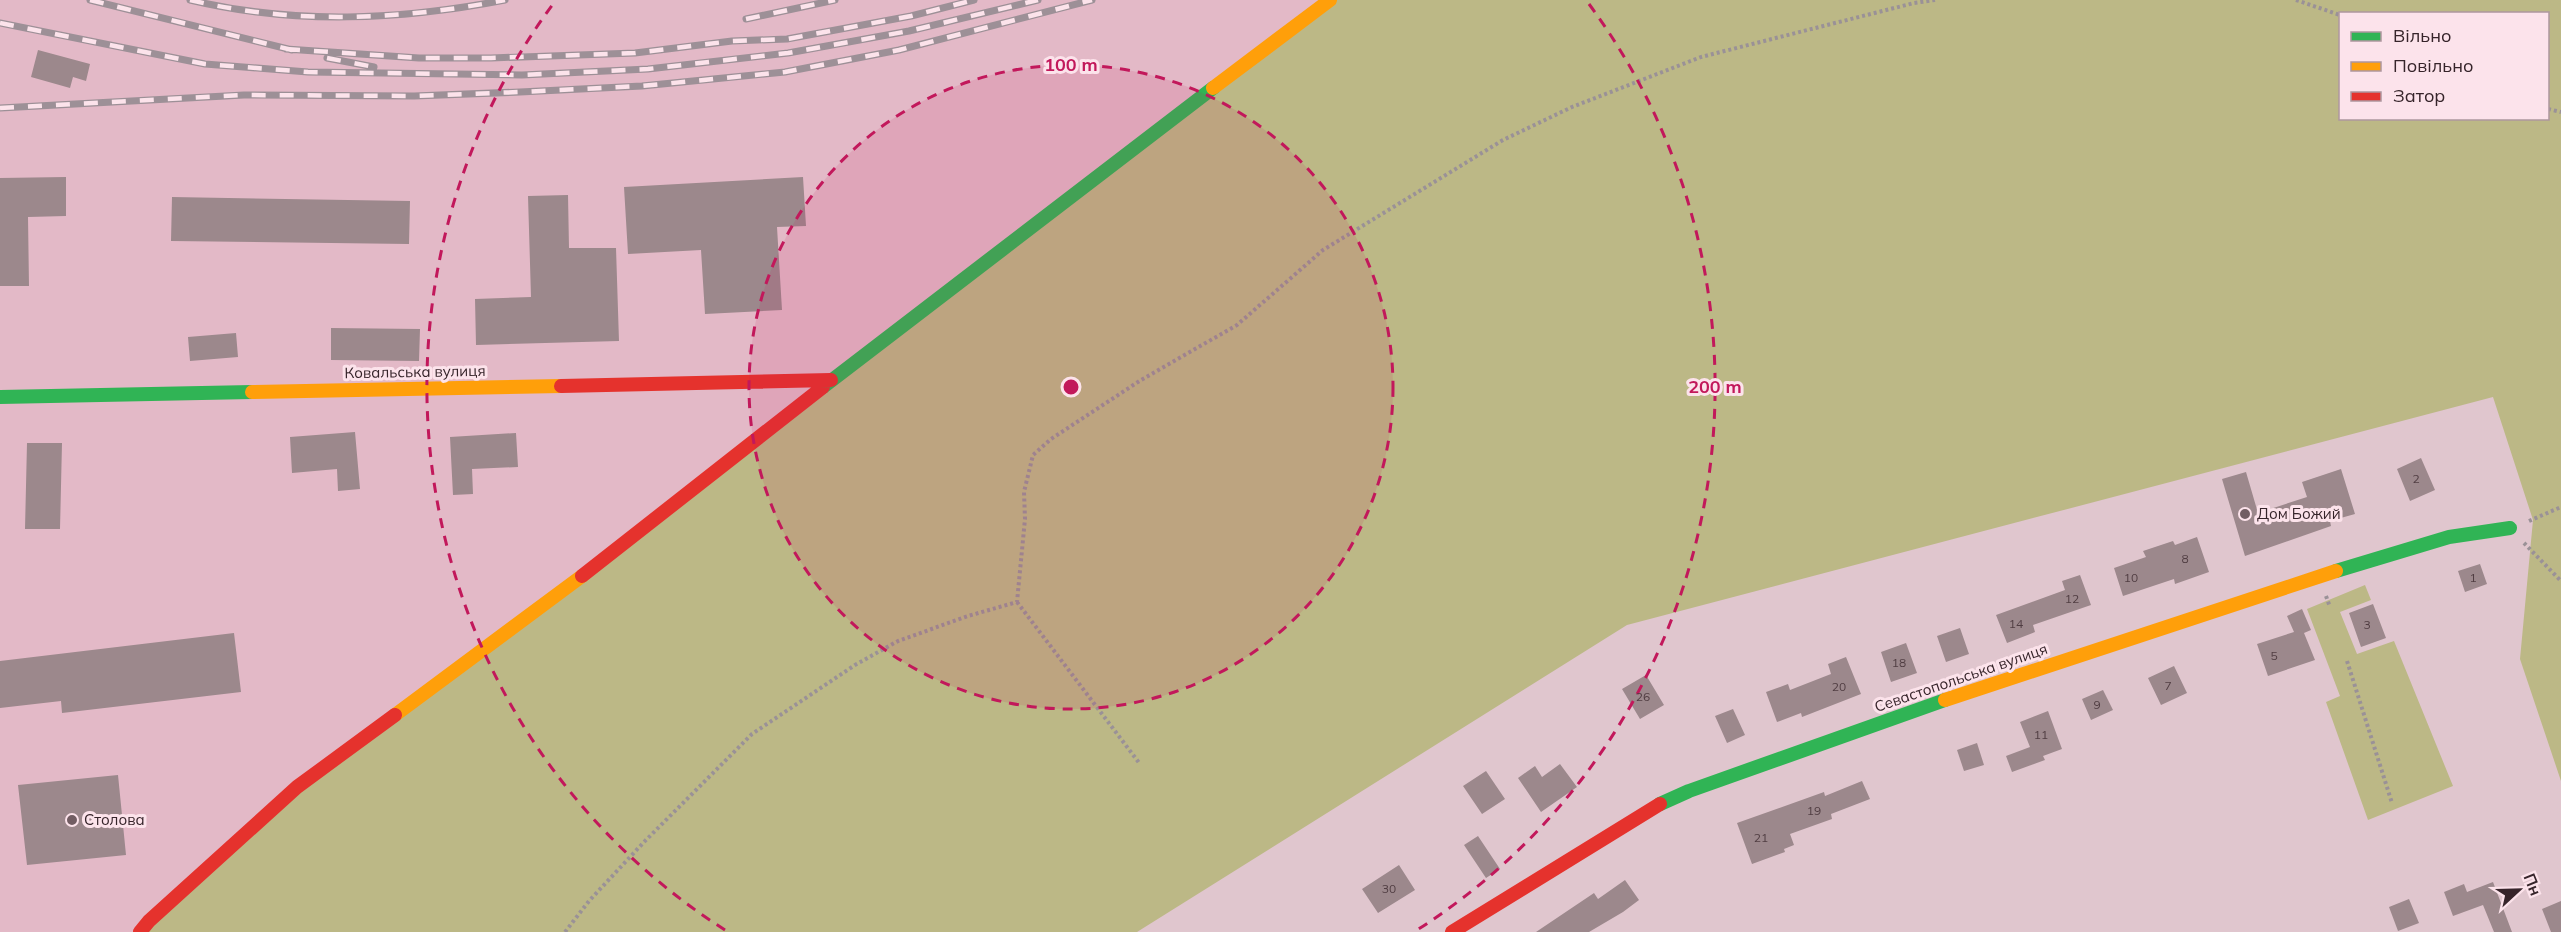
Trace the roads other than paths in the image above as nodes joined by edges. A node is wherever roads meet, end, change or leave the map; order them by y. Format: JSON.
{"nodes":[{"id":1,"x":1330,"y":0,"type":"edge"},
{"id":2,"x":831,"y":380,"type":"junction"},
{"id":3,"x":0,"y":397,"type":"edge"},
{"id":4,"x":2510,"y":528,"type":"road end"},
{"id":5,"x":140,"y":932,"type":"edge"},
{"id":6,"x":1452,"y":932,"type":"edge"}],
"edges":[{"from":1,"to":2,"type":"street"},
{"from":2,"to":3,"type":"street","name":"Ковальська вулиця"},
{"from":2,"to":5,"type":"street"},
{"from":4,"to":6,"type":"street","name":"Севастопольська вулиця"}]}
